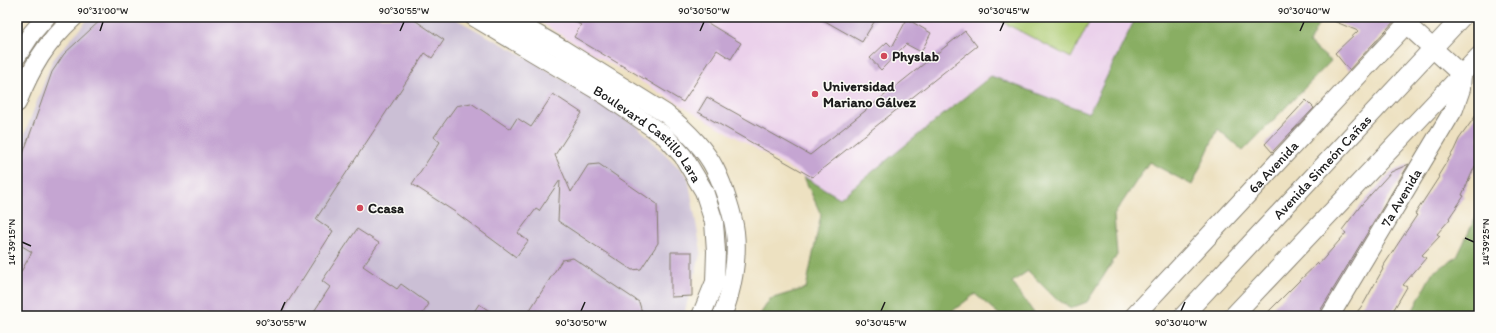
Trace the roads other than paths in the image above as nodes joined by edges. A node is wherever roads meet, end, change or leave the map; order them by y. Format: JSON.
{"nodes":[{"id":1,"x":46,"y":17,"type":"edge"},
{"id":2,"x":74,"y":17,"type":"edge"},
{"id":3,"x":507,"y":17,"type":"edge"},
{"id":4,"x":1462,"y":17,"type":"edge"},
{"id":5,"x":484,"y":19,"type":"edge"},
{"id":6,"x":1410,"y":21,"type":"edge"},
{"id":7,"x":1433,"y":48,"type":"junction"},
{"id":8,"x":17,"y":56,"type":"edge"},
{"id":9,"x":1479,"y":56,"type":"edge"},
{"id":10,"x":559,"y":57,"type":"junction"},
{"id":11,"x":1462,"y":75,"type":"junction"},
{"id":12,"x":611,"y":89,"type":"junction"},
{"id":13,"x":17,"y":103,"type":"edge"},
{"id":14,"x":677,"y":122,"type":"junction"},
{"id":15,"x":665,"y":136,"type":"junction"},
{"id":16,"x":704,"y":309,"type":"edge"},
{"id":17,"x":723,"y":312,"type":"edge"},
{"id":18,"x":1134,"y":316,"type":"edge"},
{"id":19,"x":1183,"y":316,"type":"edge"},
{"id":20,"x":1233,"y":316,"type":"edge"},
{"id":21,"x":1330,"y":316,"type":"edge"}],
"edges":[{"from":1,"to":8,"type":"street"},
{"from":2,"to":13,"type":"street"},
{"from":3,"to":10,"type":"street","name":"Boulevard Castillo Lara"},
{"from":4,"to":7,"type":"street","name":"Avenida Simeón Cañas"},
{"from":5,"to":10,"type":"street","name":"Boulevard Castillo Lara"},
{"from":6,"to":7,"type":"street"},
{"from":6,"to":18,"type":"street","name":"6a Avenida"},
{"from":7,"to":11,"type":"street"},
{"from":7,"to":19,"type":"street","name":"Avenida Simeón Cañas"},
{"from":9,"to":11,"type":"street"},
{"from":10,"to":12,"type":"street","name":"Boulevard Castillo Lara"},
{"from":11,"to":20,"type":"street"},
{"from":11,"to":21,"type":"street","name":"7a Avenida"},
{"from":12,"to":14,"type":"street","name":"Boulevard Castillo Lara"},
{"from":12,"to":15,"type":"street","name":"Boulevard Castillo Lara"},
{"from":14,"to":15,"type":"street"},
{"from":14,"to":17,"type":"street","name":"Boulevard Castillo Lara"},
{"from":15,"to":16,"type":"street","name":"Boulevard Castillo Lara"},
{"from":16,"to":17,"type":"street"}]}
